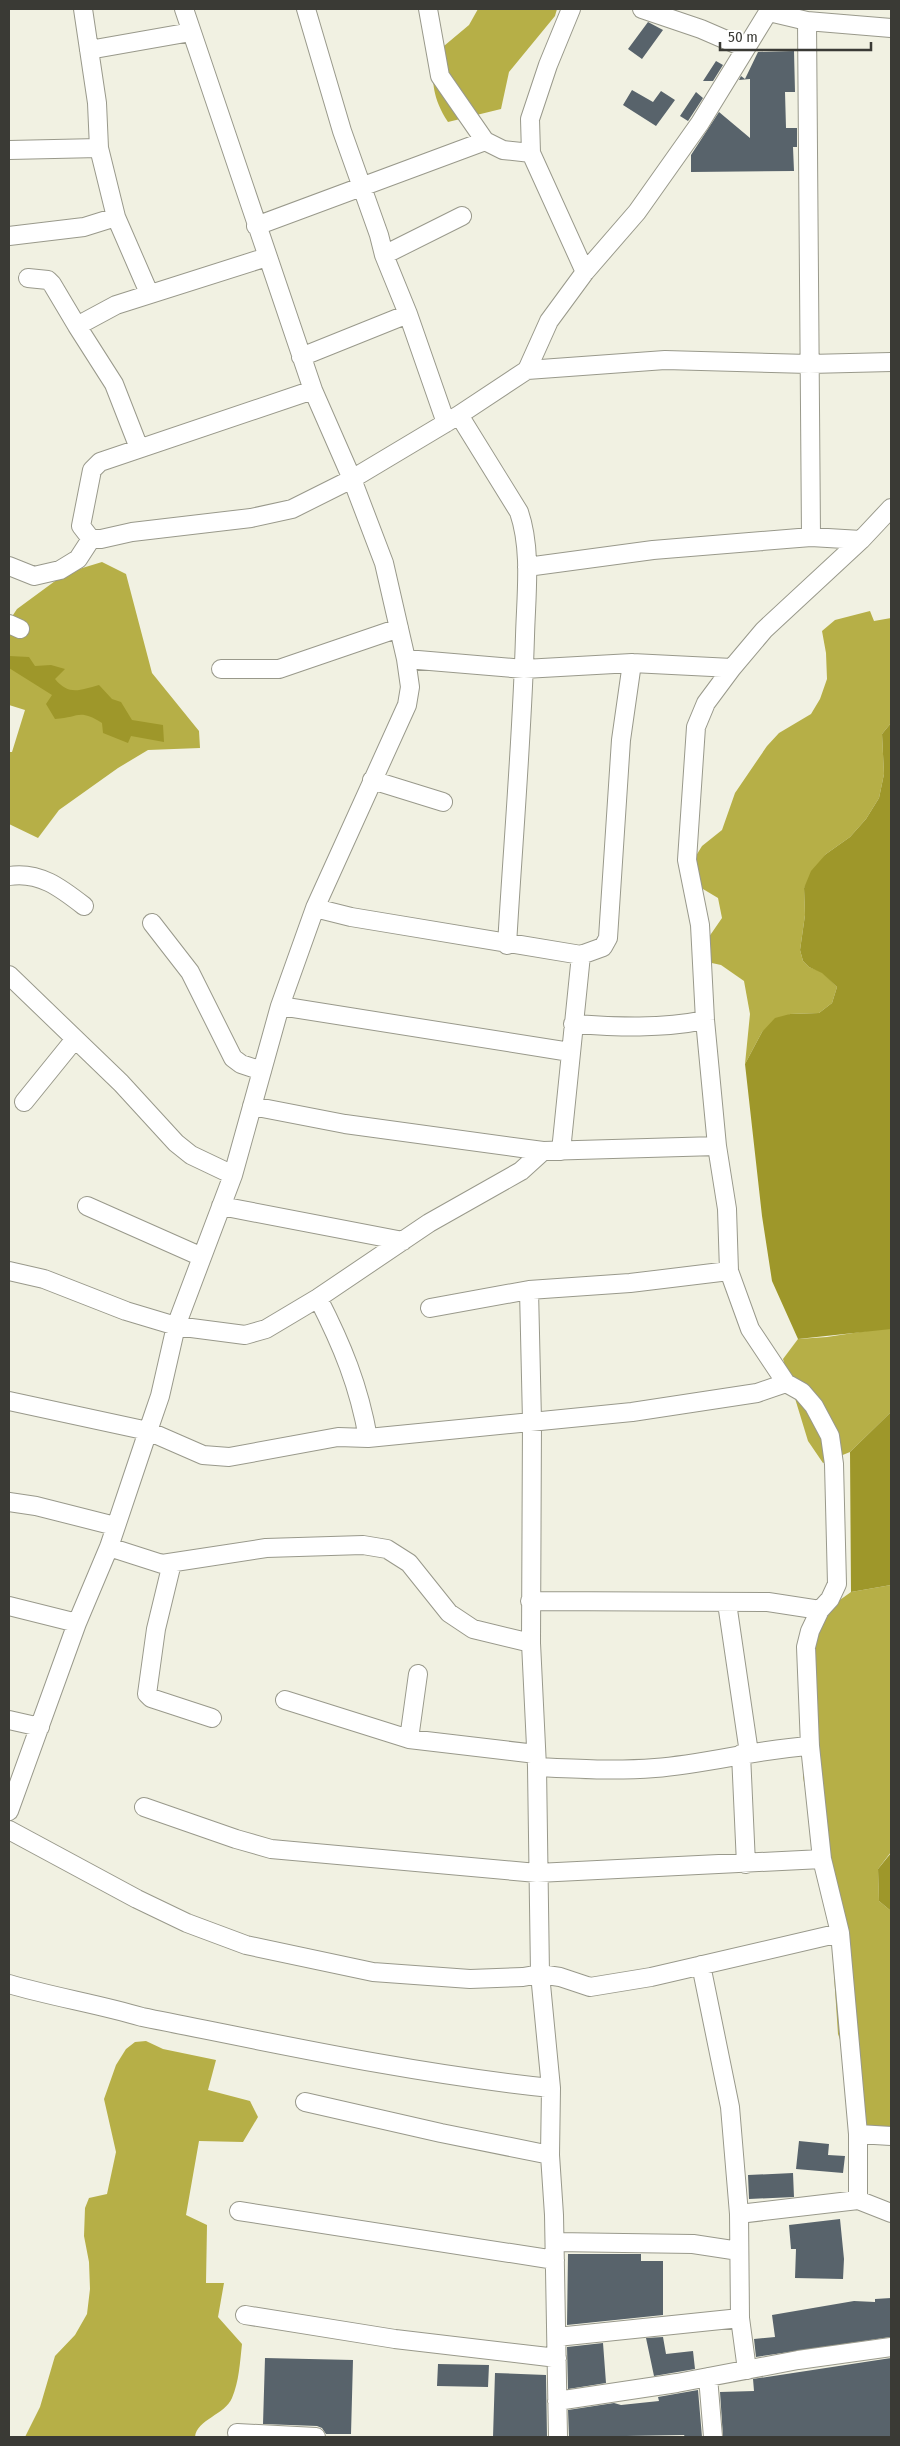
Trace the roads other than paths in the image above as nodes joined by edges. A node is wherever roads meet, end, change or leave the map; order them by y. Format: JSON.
{"nodes":[{"id":1,"x":83,"y":9,"type":"edge"},
{"id":2,"x":184,"y":9,"type":"edge"},
{"id":3,"x":306,"y":9,"type":"edge"},
{"id":4,"x":428,"y":9,"type":"edge"},
{"id":5,"x":571,"y":9,"type":"edge"},
{"id":6,"x":642,"y":9,"type":"edge"},
{"id":7,"x":770,"y":10,"type":"edge"},
{"id":8,"x":807,"y":21,"type":"junction"},
{"id":9,"x":891,"y":28,"type":"edge"},
{"id":10,"x":191,"y":32,"type":"junction"},
{"id":11,"x":745,"y":48,"type":"junction"},
{"id":12,"x":89,"y":50,"type":"junction"},
{"id":13,"x":485,"y":141,"type":"junction"},
{"id":14,"x":99,"y":148,"type":"junction"},
{"id":15,"x":9,"y":150,"type":"edge"},
{"id":16,"x":531,"y":153,"type":"junction"},
{"id":17,"x":362,"y":188,"type":"junction"},
{"id":18,"x":462,"y":216,"type":"dead end"},
{"id":19,"x":116,"y":217,"type":"junction"},
{"id":20,"x":256,"y":226,"type":"junction"},
{"id":21,"x":9,"y":236,"type":"edge"},
{"id":22,"x":384,"y":255,"type":"junction"},
{"id":23,"x":267,"y":257,"type":"junction"},
{"id":24,"x":585,"y":272,"type":"junction"},
{"id":25,"x":28,"y":278,"type":"dead end"},
{"id":26,"x":149,"y":294,"type":"junction"},
{"id":27,"x":408,"y":314,"type":"junction"},
{"id":28,"x":77,"y":326,"type":"junction"},
{"id":29,"x":301,"y":357,"type":"junction"},
{"id":30,"x":891,"y":362,"type":"edge"},
{"id":31,"x":809,"y":364,"type":"junction"},
{"id":32,"x":527,"y":370,"type":"junction"},
{"id":33,"x":313,"y":390,"type":"junction"},
{"id":34,"x":452,"y":419,"type":"junction"},
{"id":35,"x":140,"y":448,"type":"junction"},
{"id":36,"x":352,"y":480,"type":"junction"},
{"id":37,"x":891,"y":508,"type":"edge"},
{"id":38,"x":811,"y":536,"type":"junction"},
{"id":39,"x":91,"y":538,"type":"junction"},
{"id":40,"x":861,"y":540,"type":"junction"},
{"id":41,"x":9,"y":566,"type":"edge"},
{"id":42,"x":527,"y":567,"type":"junction"},
{"id":43,"x":399,"y":628,"type":"junction"},
{"id":44,"x":406,"y":659,"type":"junction"},
{"id":45,"x":632,"y":663,"type":"junction"},
{"id":46,"x":732,"y":668,"type":"junction"},
{"id":47,"x":221,"y":669,"type":"dead end"},
{"id":48,"x":524,"y":669,"type":"junction"},
{"id":49,"x":372,"y":780,"type":"junction"},
{"id":50,"x":443,"y":802,"type":"dead end"},
{"id":51,"x":9,"y":876,"type":"edge"},
{"id":52,"x":84,"y":906,"type":"dead end"},
{"id":53,"x":315,"y":908,"type":"junction"},
{"id":54,"x":152,"y":923,"type":"dead end"},
{"id":55,"x":507,"y":945,"type":"junction"},
{"id":56,"x":581,"y":955,"type":"junction"},
{"id":57,"x":9,"y":976,"type":"edge"},
{"id":58,"x":280,"y":1006,"type":"junction"},
{"id":59,"x":705,"y":1020,"type":"junction"},
{"id":60,"x":573,"y":1024,"type":"junction"},
{"id":61,"x":75,"y":1039,"type":"junction"},
{"id":62,"x":570,"y":1052,"type":"junction"},
{"id":63,"x":262,"y":1070,"type":"junction"},
{"id":64,"x":24,"y":1102,"type":"dead end"},
{"id":65,"x":252,"y":1106,"type":"junction"},
{"id":66,"x":717,"y":1146,"type":"junction"},
{"id":67,"x":561,"y":1151,"type":"junction"},
{"id":68,"x":543,"y":1152,"type":"junction"},
{"id":69,"x":233,"y":1175,"type":"junction"},
{"id":70,"x":87,"y":1206,"type":"dead end"},
{"id":71,"x":221,"y":1206,"type":"junction"},
{"id":72,"x":403,"y":1241,"type":"junction"},
{"id":73,"x":202,"y":1258,"type":"junction"},
{"id":74,"x":9,"y":1271,"type":"edge"},
{"id":75,"x":728,"y":1272,"type":"junction"},
{"id":76,"x":528,"y":1290,"type":"junction"},
{"id":77,"x":318,"y":1298,"type":"junction"},
{"id":78,"x":430,"y":1308,"type":"dead end"},
{"id":79,"x":176,"y":1326,"type":"junction"},
{"id":80,"x":786,"y":1383,"type":"junction"},
{"id":81,"x":9,"y":1401,"type":"edge"},
{"id":82,"x":532,"y":1421,"type":"junction"},
{"id":83,"x":148,"y":1431,"type":"junction"},
{"id":84,"x":368,"y":1438,"type":"junction"},
{"id":85,"x":9,"y":1502,"type":"edge"},
{"id":86,"x":114,"y":1526,"type":"junction"},
{"id":87,"x":108,"y":1547,"type":"junction"},
{"id":88,"x":172,"y":1563,"type":"junction"},
{"id":89,"x":530,"y":1601,"type":"junction"},
{"id":90,"x":727,"y":1603,"type":"junction"},
{"id":91,"x":9,"y":1606,"type":"edge"},
{"id":92,"x":820,"y":1610,"type":"junction"},
{"id":93,"x":77,"y":1623,"type":"junction"},
{"id":94,"x":531,"y":1643,"type":"junction"},
{"id":95,"x":418,"y":1674,"type":"dead end"},
{"id":96,"x":286,"y":1700,"type":"dead end"},
{"id":97,"x":212,"y":1718,"type":"dead end"},
{"id":98,"x":9,"y":1720,"type":"edge"},
{"id":99,"x":40,"y":1728,"type":"junction"},
{"id":100,"x":409,"y":1739,"type":"junction"},
{"id":101,"x":810,"y":1746,"type":"junction"},
{"id":102,"x":745,"y":1753,"type":"junction"},
{"id":103,"x":536,"y":1761,"type":"junction"},
{"id":104,"x":144,"y":1807,"type":"dead end"},
{"id":105,"x":9,"y":1811,"type":"edge"},
{"id":106,"x":9,"y":1830,"type":"edge"},
{"id":107,"x":822,"y":1859,"type":"junction"},
{"id":108,"x":746,"y":1864,"type":"junction"},
{"id":109,"x":537,"y":1873,"type":"junction"},
{"id":110,"x":840,"y":1933,"type":"junction"},
{"id":111,"x":701,"y":1965,"type":"junction"},
{"id":112,"x":540,"y":1974,"type":"junction"},
{"id":113,"x":9,"y":1984,"type":"edge"},
{"id":114,"x":551,"y":2088,"type":"junction"},
{"id":115,"x":305,"y":2102,"type":"dead end"},
{"id":116,"x":858,"y":2134,"type":"junction"},
{"id":117,"x":891,"y":2136,"type":"edge"},
{"id":118,"x":550,"y":2155,"type":"junction"},
{"id":119,"x":858,"y":2200,"type":"junction"},
{"id":120,"x":239,"y":2210,"type":"dead end"},
{"id":121,"x":739,"y":2214,"type":"junction"},
{"id":122,"x":891,"y":2214,"type":"edge"},
{"id":123,"x":739,"y":2250,"type":"junction"},
{"id":124,"x":555,"y":2251,"type":"junction"},
{"id":125,"x":245,"y":2315,"type":"dead end"},
{"id":126,"x":740,"y":2318,"type":"junction"},
{"id":127,"x":557,"y":2337,"type":"junction"},
{"id":128,"x":891,"y":2347,"type":"edge"},
{"id":129,"x":557,"y":2358,"type":"junction"},
{"id":130,"x":747,"y":2370,"type":"junction"},
{"id":131,"x":708,"y":2377,"type":"junction"},
{"id":132,"x":558,"y":2401,"type":"junction"},
{"id":133,"x":237,"y":2433,"type":"dead end"},
{"id":134,"x":316,"y":2437,"type":"edge"},
{"id":135,"x":558,"y":2437,"type":"edge"},
{"id":136,"x":713,"y":2437,"type":"edge"}],
"edges":[{"from":1,"to":12,"type":"street"},
{"from":2,"to":10,"type":"street"},
{"from":3,"to":17,"type":"street"},
{"from":4,"to":13,"type":"street"},
{"from":5,"to":16,"type":"street"},
{"from":6,"to":11,"type":"street"},
{"from":7,"to":8,"type":"street"},
{"from":7,"to":11,"type":"street"},
{"from":8,"to":9,"type":"street"},
{"from":8,"to":31,"type":"street"},
{"from":10,"to":12,"type":"street"},
{"from":10,"to":20,"type":"street"},
{"from":11,"to":24,"type":"street"},
{"from":12,"to":14,"type":"street"},
{"from":13,"to":16,"type":"street"},
{"from":13,"to":17,"type":"street"},
{"from":14,"to":15,"type":"street"},
{"from":14,"to":19,"type":"street"},
{"from":16,"to":24,"type":"street"},
{"from":17,"to":20,"type":"street"},
{"from":17,"to":22,"type":"street"},
{"from":18,"to":22,"type":"street"},
{"from":19,"to":21,"type":"street"},
{"from":19,"to":26,"type":"street"},
{"from":20,"to":23,"type":"street"},
{"from":22,"to":27,"type":"street"},
{"from":23,"to":26,"type":"street"},
{"from":23,"to":29,"type":"street"},
{"from":24,"to":32,"type":"street"},
{"from":25,"to":28,"type":"street"},
{"from":26,"to":28,"type":"street"},
{"from":27,"to":29,"type":"street"},
{"from":27,"to":34,"type":"street"},
{"from":28,"to":35,"type":"street"},
{"from":29,"to":33,"type":"street"},
{"from":30,"to":31,"type":"street"},
{"from":31,"to":32,"type":"street"},
{"from":31,"to":38,"type":"street"},
{"from":32,"to":34,"type":"street"},
{"from":33,"to":35,"type":"street"},
{"from":33,"to":36,"type":"street"},
{"from":34,"to":36,"type":"street"},
{"from":34,"to":42,"type":"street"},
{"from":35,"to":39,"type":"street"},
{"from":36,"to":39,"type":"street"},
{"from":36,"to":43,"type":"street"},
{"from":37,"to":40,"type":"street"},
{"from":38,"to":40,"type":"street"},
{"from":38,"to":42,"type":"street"},
{"from":39,"to":41,"type":"street"},
{"from":40,"to":46,"type":"street"},
{"from":42,"to":48,"type":"street"},
{"from":43,"to":44,"type":"street"},
{"from":43,"to":47,"type":"street"},
{"from":44,"to":48,"type":"street"},
{"from":44,"to":49,"type":"street"},
{"from":45,"to":46,"type":"street"},
{"from":45,"to":48,"type":"street"},
{"from":45,"to":56,"type":"street"},
{"from":46,"to":59,"type":"street"},
{"from":48,"to":55,"type":"street"},
{"from":49,"to":50,"type":"street"},
{"from":49,"to":53,"type":"street"},
{"from":51,"to":52,"type":"street"},
{"from":53,"to":55,"type":"street"},
{"from":53,"to":58,"type":"street"},
{"from":54,"to":63,"type":"street"},
{"from":55,"to":56,"type":"street"},
{"from":56,"to":60,"type":"street"},
{"from":57,"to":61,"type":"street"},
{"from":58,"to":62,"type":"street"},
{"from":58,"to":63,"type":"street"},
{"from":59,"to":60,"type":"street"},
{"from":59,"to":66,"type":"street"},
{"from":60,"to":62,"type":"street"},
{"from":61,"to":64,"type":"street"},
{"from":61,"to":69,"type":"street"},
{"from":62,"to":67,"type":"street"},
{"from":63,"to":65,"type":"street"},
{"from":65,"to":68,"type":"street"},
{"from":65,"to":69,"type":"street"},
{"from":66,"to":67,"type":"street"},
{"from":66,"to":75,"type":"street"},
{"from":67,"to":68,"type":"street"},
{"from":68,"to":72,"type":"street"},
{"from":69,"to":71,"type":"street"},
{"from":70,"to":73,"type":"street"},
{"from":71,"to":72,"type":"street"},
{"from":71,"to":73,"type":"street"},
{"from":72,"to":77,"type":"street"},
{"from":73,"to":79,"type":"street"},
{"from":74,"to":79,"type":"street"},
{"from":75,"to":76,"type":"street"},
{"from":75,"to":80,"type":"street"},
{"from":76,"to":78,"type":"street"},
{"from":76,"to":82,"type":"street"},
{"from":77,"to":79,"type":"street"},
{"from":77,"to":84,"type":"street"},
{"from":79,"to":83,"type":"street"},
{"from":80,"to":82,"type":"street"},
{"from":80,"to":92,"type":"street"},
{"from":81,"to":83,"type":"street"},
{"from":82,"to":84,"type":"street"},
{"from":82,"to":89,"type":"street"},
{"from":83,"to":84,"type":"street"},
{"from":83,"to":86,"type":"street"},
{"from":85,"to":86,"type":"street"},
{"from":86,"to":87,"type":"street"},
{"from":87,"to":88,"type":"street"},
{"from":87,"to":93,"type":"street"},
{"from":88,"to":94,"type":"street"},
{"from":88,"to":97,"type":"street"},
{"from":89,"to":90,"type":"street"},
{"from":89,"to":94,"type":"street"},
{"from":90,"to":92,"type":"street"},
{"from":90,"to":102,"type":"street"},
{"from":91,"to":93,"type":"street"},
{"from":92,"to":101,"type":"street"},
{"from":93,"to":99,"type":"street"},
{"from":94,"to":103,"type":"street"},
{"from":95,"to":100,"type":"street"},
{"from":96,"to":100,"type":"street"},
{"from":98,"to":99,"type":"street"},
{"from":99,"to":105,"type":"street"},
{"from":100,"to":103,"type":"street"},
{"from":101,"to":102,"type":"street"},
{"from":101,"to":107,"type":"street"},
{"from":102,"to":103,"type":"street"},
{"from":102,"to":108,"type":"street"},
{"from":103,"to":109,"type":"street"},
{"from":104,"to":109,"type":"street"},
{"from":106,"to":112,"type":"street"},
{"from":107,"to":108,"type":"street"},
{"from":107,"to":110,"type":"street"},
{"from":108,"to":109,"type":"street"},
{"from":109,"to":112,"type":"street"},
{"from":110,"to":111,"type":"street"},
{"from":110,"to":116,"type":"street"},
{"from":111,"to":112,"type":"street"},
{"from":111,"to":121,"type":"street"},
{"from":112,"to":114,"type":"street"},
{"from":113,"to":114,"type":"street"},
{"from":114,"to":118,"type":"street"},
{"from":115,"to":118,"type":"street"},
{"from":116,"to":117,"type":"street"},
{"from":116,"to":119,"type":"street"},
{"from":118,"to":124,"type":"street"},
{"from":119,"to":121,"type":"street"},
{"from":119,"to":122,"type":"street"},
{"from":120,"to":124,"type":"street"},
{"from":121,"to":123,"type":"street"},
{"from":123,"to":124,"type":"street"},
{"from":123,"to":126,"type":"street"},
{"from":124,"to":127,"type":"street"},
{"from":125,"to":129,"type":"street"},
{"from":126,"to":127,"type":"street"},
{"from":126,"to":130,"type":"street"},
{"from":127,"to":129,"type":"street"},
{"from":128,"to":130,"type":"street"},
{"from":129,"to":132,"type":"street"},
{"from":130,"to":131,"type":"street"},
{"from":131,"to":132,"type":"street"},
{"from":131,"to":136,"type":"street"},
{"from":132,"to":135,"type":"street"},
{"from":133,"to":134,"type":"street"}]}
